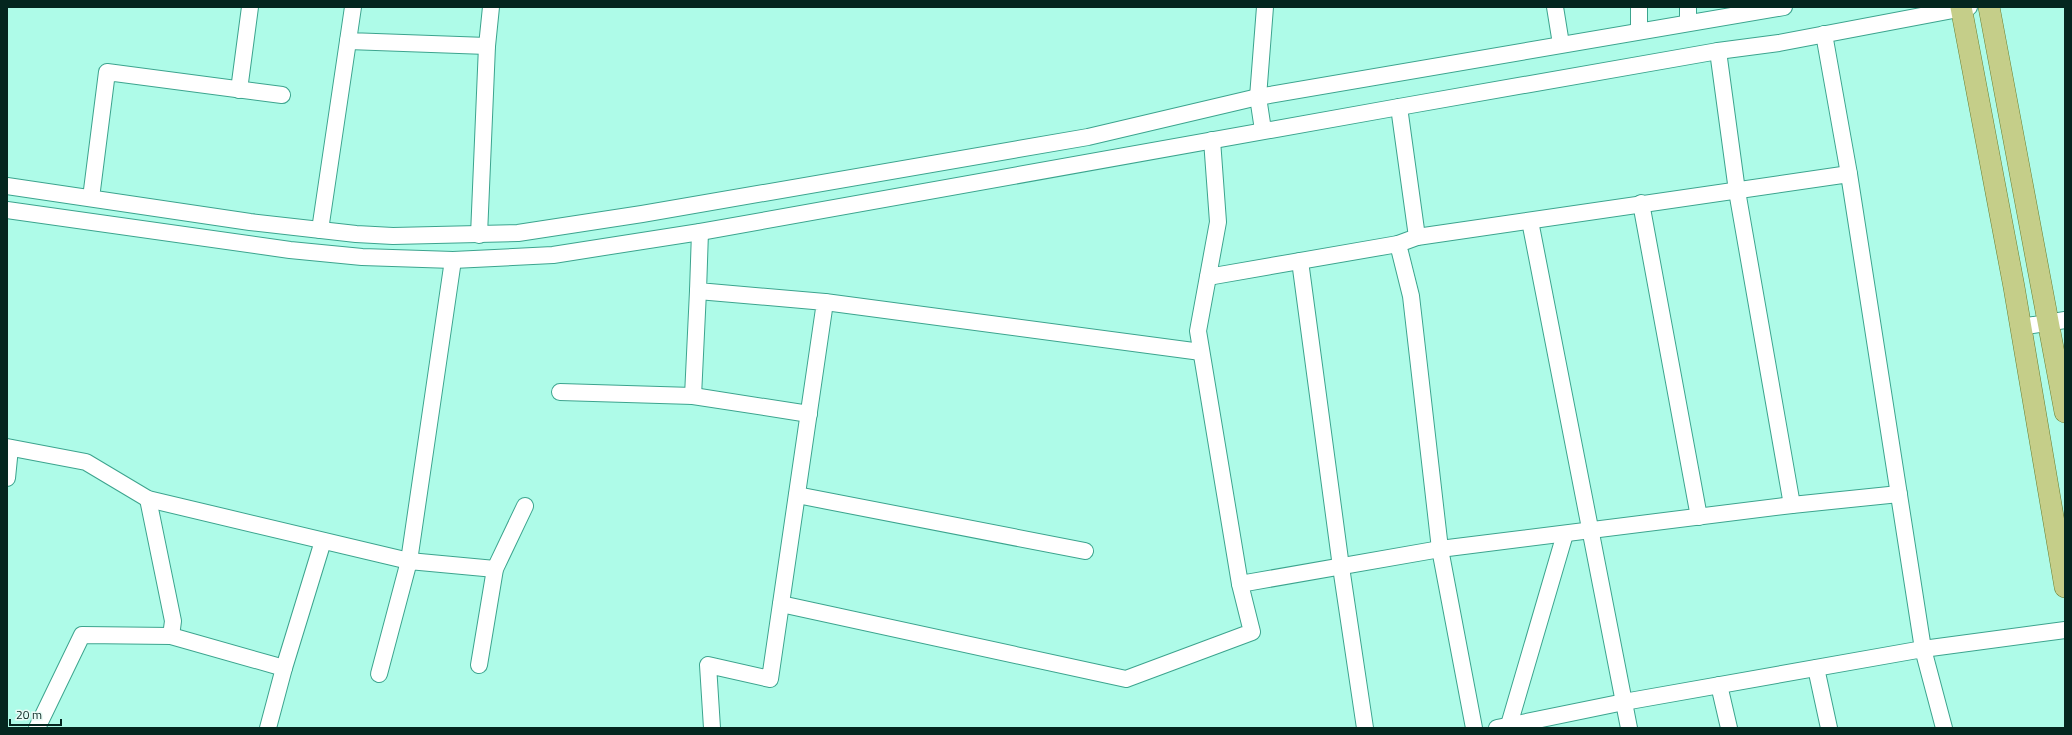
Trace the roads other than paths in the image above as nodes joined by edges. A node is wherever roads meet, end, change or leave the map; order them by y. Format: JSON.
{"nodes":[{"id":1,"x":250,"y":7,"type":"edge"},
{"id":2,"x":353,"y":7,"type":"edge"},
{"id":3,"x":491,"y":7,"type":"edge"},
{"id":4,"x":1265,"y":7,"type":"edge"},
{"id":5,"x":1555,"y":7,"type":"edge"},
{"id":6,"x":1639,"y":7,"type":"edge"},
{"id":7,"x":1784,"y":7,"type":"edge"},
{"id":8,"x":1989,"y":7,"type":"edge"},
{"id":9,"x":1964,"y":8,"type":"edge"},
{"id":10,"x":1688,"y":14,"type":"edge"},
{"id":11,"x":1639,"y":31,"type":"junction"},
{"id":12,"x":1824,"y":34,"type":"junction"},
{"id":13,"x":348,"y":41,"type":"junction"},
{"id":14,"x":1560,"y":44,"type":"junction"},
{"id":15,"x":487,"y":46,"type":"junction"},
{"id":16,"x":1718,"y":51,"type":"junction"},
{"id":17,"x":239,"y":90,"type":"junction"},
{"id":18,"x":282,"y":95,"type":"dead end"},
{"id":19,"x":1258,"y":97,"type":"junction"},
{"id":20,"x":1399,"y":107,"type":"junction"},
{"id":21,"x":1263,"y":130,"type":"junction"},
{"id":22,"x":1212,"y":140,"type":"junction"},
{"id":23,"x":1849,"y":174,"type":"junction"},
{"id":24,"x":7,"y":186,"type":"edge"},
{"id":25,"x":1737,"y":191,"type":"junction"},
{"id":26,"x":91,"y":198,"type":"junction"},
{"id":27,"x":1641,"y":203,"type":"junction"},
{"id":28,"x":7,"y":210,"type":"edge"},
{"id":29,"x":1530,"y":221,"type":"junction"},
{"id":30,"x":320,"y":230,"type":"junction"},
{"id":31,"x":700,"y":232,"type":"junction"},
{"id":32,"x":480,"y":235,"type":"junction"},
{"id":33,"x":1417,"y":237,"type":"junction"},
{"id":34,"x":1398,"y":244,"type":"junction"},
{"id":35,"x":453,"y":260,"type":"junction"},
{"id":36,"x":1300,"y":261,"type":"junction"},
{"id":37,"x":1208,"y":277,"type":"junction"},
{"id":38,"x":698,"y":291,"type":"junction"},
{"id":39,"x":825,"y":302,"type":"junction"},
{"id":40,"x":2057,"y":322,"type":"edge"},
{"id":41,"x":2021,"y":327,"type":"junction"},
{"id":42,"x":1201,"y":352,"type":"junction"},
{"id":43,"x":560,"y":392,"type":"dead end"},
{"id":44,"x":693,"y":396,"type":"junction"},
{"id":45,"x":2065,"y":412,"type":"edge"},
{"id":46,"x":809,"y":414,"type":"junction"},
{"id":47,"x":8,"y":448,"type":"edge"},
{"id":48,"x":7,"y":478,"type":"edge"},
{"id":49,"x":1899,"y":494,"type":"junction"},
{"id":50,"x":797,"y":495,"type":"junction"},
{"id":51,"x":148,"y":499,"type":"junction"},
{"id":52,"x":1792,"y":505,"type":"junction"},
{"id":53,"x":525,"y":506,"type":"dead end"},
{"id":54,"x":1699,"y":517,"type":"junction"},
{"id":55,"x":1590,"y":532,"type":"junction"},
{"id":56,"x":1565,"y":534,"type":"junction"},
{"id":57,"x":324,"y":541,"type":"junction"},
{"id":58,"x":1440,"y":549,"type":"junction"},
{"id":59,"x":1085,"y":551,"type":"dead end"},
{"id":60,"x":2063,"y":558,"type":"edge"},
{"id":61,"x":409,"y":561,"type":"junction"},
{"id":62,"x":1341,"y":567,"type":"junction"},
{"id":63,"x":495,"y":569,"type":"junction"},
{"id":64,"x":1240,"y":584,"type":"junction"},
{"id":65,"x":2065,"y":587,"type":"edge"},
{"id":66,"x":781,"y":604,"type":"junction"},
{"id":67,"x":2065,"y":630,"type":"edge"},
{"id":68,"x":170,"y":636,"type":"junction"},
{"id":69,"x":1923,"y":649,"type":"junction"},
{"id":70,"x":480,"y":665,"type":"dead end"},
{"id":71,"x":284,"y":668,"type":"junction"},
{"id":72,"x":1816,"y":668,"type":"junction"},
{"id":73,"x":379,"y":674,"type":"dead end"},
{"id":74,"x":1719,"y":685,"type":"junction"},
{"id":75,"x":1624,"y":702,"type":"junction"},
{"id":76,"x":1503,"y":727,"type":"edge"},
{"id":77,"x":37,"y":728,"type":"edge"},
{"id":78,"x":268,"y":728,"type":"edge"},
{"id":79,"x":712,"y":728,"type":"edge"},
{"id":80,"x":1365,"y":728,"type":"edge"},
{"id":81,"x":1474,"y":728,"type":"edge"},
{"id":82,"x":1629,"y":728,"type":"edge"},
{"id":83,"x":1729,"y":728,"type":"edge"},
{"id":84,"x":1829,"y":728,"type":"edge"},
{"id":85,"x":1944,"y":728,"type":"edge"}],
"edges":[{"from":1,"to":17,"type":"street"},
{"from":2,"to":13,"type":"street"},
{"from":3,"to":15,"type":"street"},
{"from":4,"to":19,"type":"street"},
{"from":5,"to":14,"type":"street"},
{"from":6,"to":11,"type":"street"},
{"from":7,"to":10,"type":"street"},
{"from":8,"to":40,"type":"main road"},
{"from":9,"to":12,"type":"street"},
{"from":9,"to":41,"type":"main road"},
{"from":10,"to":11,"type":"street"},
{"from":11,"to":14,"type":"street"},
{"from":12,"to":16,"type":"street"},
{"from":12,"to":23,"type":"street"},
{"from":13,"to":15,"type":"street"},
{"from":13,"to":30,"type":"street"},
{"from":14,"to":19,"type":"street"},
{"from":15,"to":32,"type":"street"},
{"from":16,"to":20,"type":"street"},
{"from":16,"to":25,"type":"street"},
{"from":17,"to":18,"type":"street"},
{"from":17,"to":26,"type":"street"},
{"from":19,"to":21,"type":"street"},
{"from":19,"to":32,"type":"street"},
{"from":20,"to":21,"type":"street"},
{"from":20,"to":33,"type":"street"},
{"from":21,"to":22,"type":"street"},
{"from":22,"to":31,"type":"street"},
{"from":22,"to":37,"type":"street"},
{"from":23,"to":25,"type":"street"},
{"from":23,"to":49,"type":"street"},
{"from":24,"to":26,"type":"street"},
{"from":25,"to":27,"type":"street"},
{"from":25,"to":52,"type":"street"},
{"from":26,"to":30,"type":"street"},
{"from":27,"to":29,"type":"street"},
{"from":27,"to":54,"type":"street"},
{"from":28,"to":35,"type":"street"},
{"from":29,"to":33,"type":"street"},
{"from":29,"to":55,"type":"street"},
{"from":30,"to":32,"type":"street"},
{"from":31,"to":35,"type":"street"},
{"from":31,"to":38,"type":"street"},
{"from":33,"to":34,"type":"street"},
{"from":34,"to":36,"type":"street"},
{"from":34,"to":58,"type":"street"},
{"from":35,"to":61,"type":"street"},
{"from":36,"to":37,"type":"street"},
{"from":36,"to":62,"type":"street"},
{"from":37,"to":42,"type":"street"},
{"from":38,"to":39,"type":"street"},
{"from":38,"to":44,"type":"street"},
{"from":39,"to":42,"type":"street"},
{"from":39,"to":46,"type":"street"},
{"from":40,"to":41,"type":"street"},
{"from":40,"to":45,"type":"main road"},
{"from":41,"to":60,"type":"main road"},
{"from":42,"to":64,"type":"street"},
{"from":43,"to":44,"type":"street"},
{"from":44,"to":46,"type":"street"},
{"from":46,"to":50,"type":"street"},
{"from":47,"to":48,"type":"street"},
{"from":47,"to":51,"type":"street"},
{"from":49,"to":52,"type":"street"},
{"from":49,"to":69,"type":"street"},
{"from":50,"to":59,"type":"street"},
{"from":50,"to":66,"type":"street"},
{"from":51,"to":57,"type":"street"},
{"from":51,"to":68,"type":"street"},
{"from":52,"to":54,"type":"street"},
{"from":53,"to":63,"type":"street"},
{"from":54,"to":55,"type":"street"},
{"from":55,"to":56,"type":"street"},
{"from":55,"to":75,"type":"street"},
{"from":56,"to":58,"type":"street"},
{"from":56,"to":76,"type":"street"},
{"from":57,"to":61,"type":"street"},
{"from":57,"to":71,"type":"street"},
{"from":58,"to":62,"type":"street"},
{"from":58,"to":81,"type":"street"},
{"from":60,"to":65,"type":"main road"},
{"from":61,"to":63,"type":"street"},
{"from":61,"to":73,"type":"street"},
{"from":62,"to":64,"type":"street"},
{"from":62,"to":80,"type":"street"},
{"from":63,"to":70,"type":"street"},
{"from":64,"to":66,"type":"street"},
{"from":66,"to":79,"type":"street"},
{"from":67,"to":69,"type":"street"},
{"from":68,"to":71,"type":"street"},
{"from":68,"to":77,"type":"street"},
{"from":69,"to":72,"type":"street"},
{"from":69,"to":85,"type":"street"},
{"from":71,"to":78,"type":"street"},
{"from":72,"to":74,"type":"street"},
{"from":72,"to":84,"type":"street"},
{"from":74,"to":75,"type":"street"},
{"from":74,"to":83,"type":"street"},
{"from":75,"to":76,"type":"street"},
{"from":75,"to":82,"type":"street"}]}
